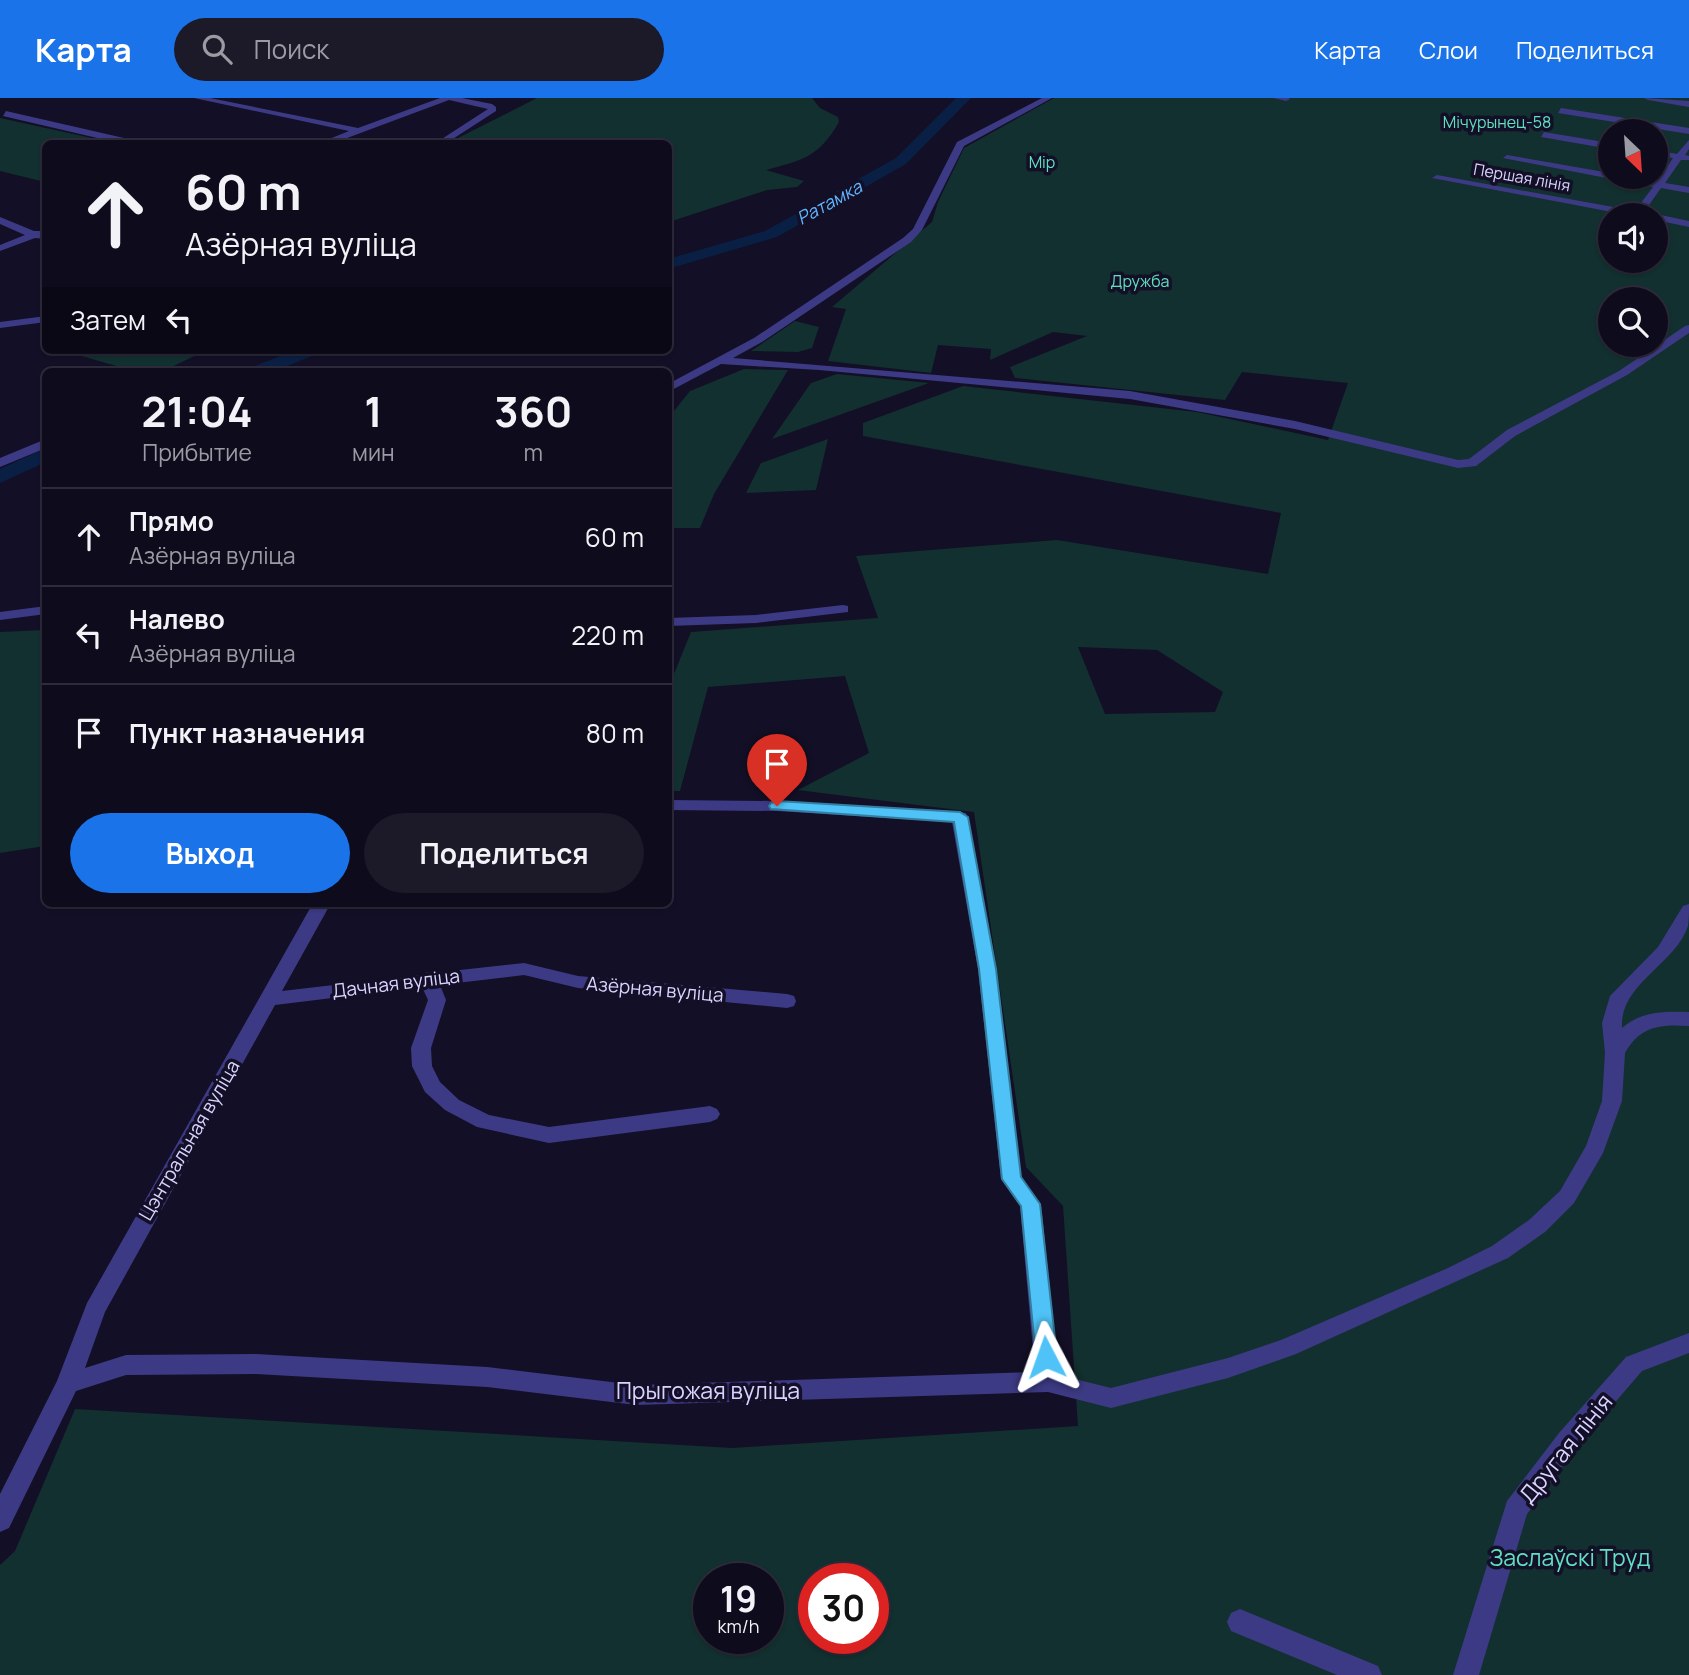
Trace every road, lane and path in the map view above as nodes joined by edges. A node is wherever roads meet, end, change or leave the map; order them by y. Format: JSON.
{"nodes":[{"id":1,"x":198,"y":98,"type":"edge"},
{"id":2,"x":449,"y":98,"type":"edge"},
{"id":3,"x":1048,"y":98,"type":"edge"},
{"id":4,"x":1648,"y":98,"type":"edge"},
{"id":5,"x":1689,"y":104,"type":"edge"},
{"id":6,"x":1561,"y":111,"type":"dead end"},
{"id":7,"x":6,"y":114,"type":"dead end"},
{"id":8,"x":357,"y":130,"type":"junction"},
{"id":9,"x":1689,"y":131,"type":"edge"},
{"id":10,"x":1544,"y":135,"type":"dead end"},
{"id":11,"x":120,"y":140,"type":"edge"},
{"id":12,"x":331,"y":140,"type":"edge"},
{"id":13,"x":445,"y":140,"type":"edge"},
{"id":14,"x":1689,"y":143,"type":"edge"},
{"id":15,"x":1598,"y":144,"type":"edge"},
{"id":16,"x":1668,"y":155,"type":"edge"},
{"id":17,"x":1678,"y":157,"type":"junction"},
{"id":18,"x":1507,"y":158,"type":"dead end"},
{"id":19,"x":1689,"y":159,"type":"edge"},
{"id":20,"x":1668,"y":170,"type":"edge"},
{"id":21,"x":1598,"y":174,"type":"edge"},
{"id":22,"x":1437,"y":177,"type":"dead end"},
{"id":23,"x":1668,"y":186,"type":"edge"},
{"id":24,"x":1689,"y":190,"type":"edge"},
{"id":25,"x":1598,"y":207,"type":"edge"},
{"id":26,"x":0,"y":220,"type":"edge"},
{"id":27,"x":1668,"y":220,"type":"edge"},
{"id":28,"x":1689,"y":223,"type":"edge"},
{"id":29,"x":42,"y":234,"type":"edge"},
{"id":30,"x":34,"y":235,"type":"junction"},
{"id":31,"x":0,"y":248,"type":"edge"},
{"id":32,"x":42,"y":319,"type":"edge"},
{"id":33,"x":0,"y":325,"type":"edge"},
{"id":34,"x":1689,"y":328,"type":"edge"},
{"id":35,"x":720,"y":361,"type":"junction"},
{"id":36,"x":672,"y":387,"type":"edge"},
{"id":37,"x":42,"y":445,"type":"edge"},
{"id":38,"x":0,"y":463,"type":"edge"},
{"id":39,"x":843,"y":609,"type":"dead end"},
{"id":40,"x":42,"y":611,"type":"edge"},
{"id":41,"x":0,"y":616,"type":"edge"},
{"id":42,"x":672,"y":622,"type":"edge"},
{"id":43,"x":672,"y":805,"type":"edge"},
{"id":44,"x":321,"y":907,"type":"edge"},
{"id":45,"x":1689,"y":910,"type":"edge"},
{"id":46,"x":524,"y":969,"type":"joint"},
{"id":47,"x":428,"y":978,"type":"junction"},
{"id":48,"x":270,"y":999,"type":"junction"},
{"id":49,"x":787,"y":1001,"type":"dead end"},
{"id":50,"x":1689,"y":1019,"type":"edge"},
{"id":51,"x":1615,"y":1053,"type":"junction"},
{"id":52,"x":710,"y":1114,"type":"dead end"},
{"id":53,"x":1689,"y":1343,"type":"edge"},
{"id":54,"x":1048,"y":1382,"type":"junction"},
{"id":55,"x":68,"y":1383,"type":"junction"},
{"id":56,"x":0,"y":1520,"type":"edge"},
{"id":57,"x":1240,"y":1622,"type":"dead end"},
{"id":58,"x":1369,"y":1675,"type":"edge"},
{"id":59,"x":1466,"y":1675,"type":"edge"}],
"edges":[{"from":1,"to":8,"type":"street"},
{"from":2,"to":8,"type":"street"},
{"from":2,"to":13,"type":"street"},
{"from":3,"to":35,"type":"street"},
{"from":4,"to":5,"type":"street"},
{"from":6,"to":9,"type":"street"},
{"from":7,"to":11,"type":"street"},
{"from":8,"to":12,"type":"street"},
{"from":10,"to":15,"type":"street"},
{"from":14,"to":17,"type":"street"},
{"from":16,"to":17,"type":"street"},
{"from":17,"to":19,"type":"street"},
{"from":17,"to":20,"type":"street"},
{"from":18,"to":21,"type":"street"},
{"from":22,"to":25,"type":"street","name":"Першая лінія"},
{"from":23,"to":24,"type":"street"},
{"from":26,"to":30,"type":"street"},
{"from":27,"to":28,"type":"street"},
{"from":29,"to":30,"type":"street"},
{"from":30,"to":31,"type":"street"},
{"from":32,"to":33,"type":"street"},
{"from":34,"to":35,"type":"street"},
{"from":35,"to":36,"type":"street"},
{"from":37,"to":38,"type":"street"},
{"from":39,"to":42,"type":"street"},
{"from":40,"to":41,"type":"street"},
{"from":43,"to":54,"type":"street"},
{"from":44,"to":48,"type":"street","name":"Цэнтральная вуліца"},
{"from":45,"to":51,"type":"street","name":"Прыгожая вуліца"},
{"from":46,"to":47,"type":"street","name":"Дачная вуліца"},
{"from":46,"to":49,"type":"street","name":"Азёрная вуліца"},
{"from":47,"to":48,"type":"street","name":"Дачная вуліца"},
{"from":47,"to":52,"type":"street"},
{"from":48,"to":55,"type":"street","name":"Цэнтральная вуліца"},
{"from":50,"to":51,"type":"street"},
{"from":51,"to":54,"type":"street","name":"Прыгожая вуліца"},
{"from":53,"to":59,"type":"street","name":"Другая лінія"},
{"from":54,"to":55,"type":"street","name":"Прыгожая вуліца"},
{"from":55,"to":56,"type":"street","name":"Цэнтральная вуліца"},
{"from":57,"to":58,"type":"street"}]}
